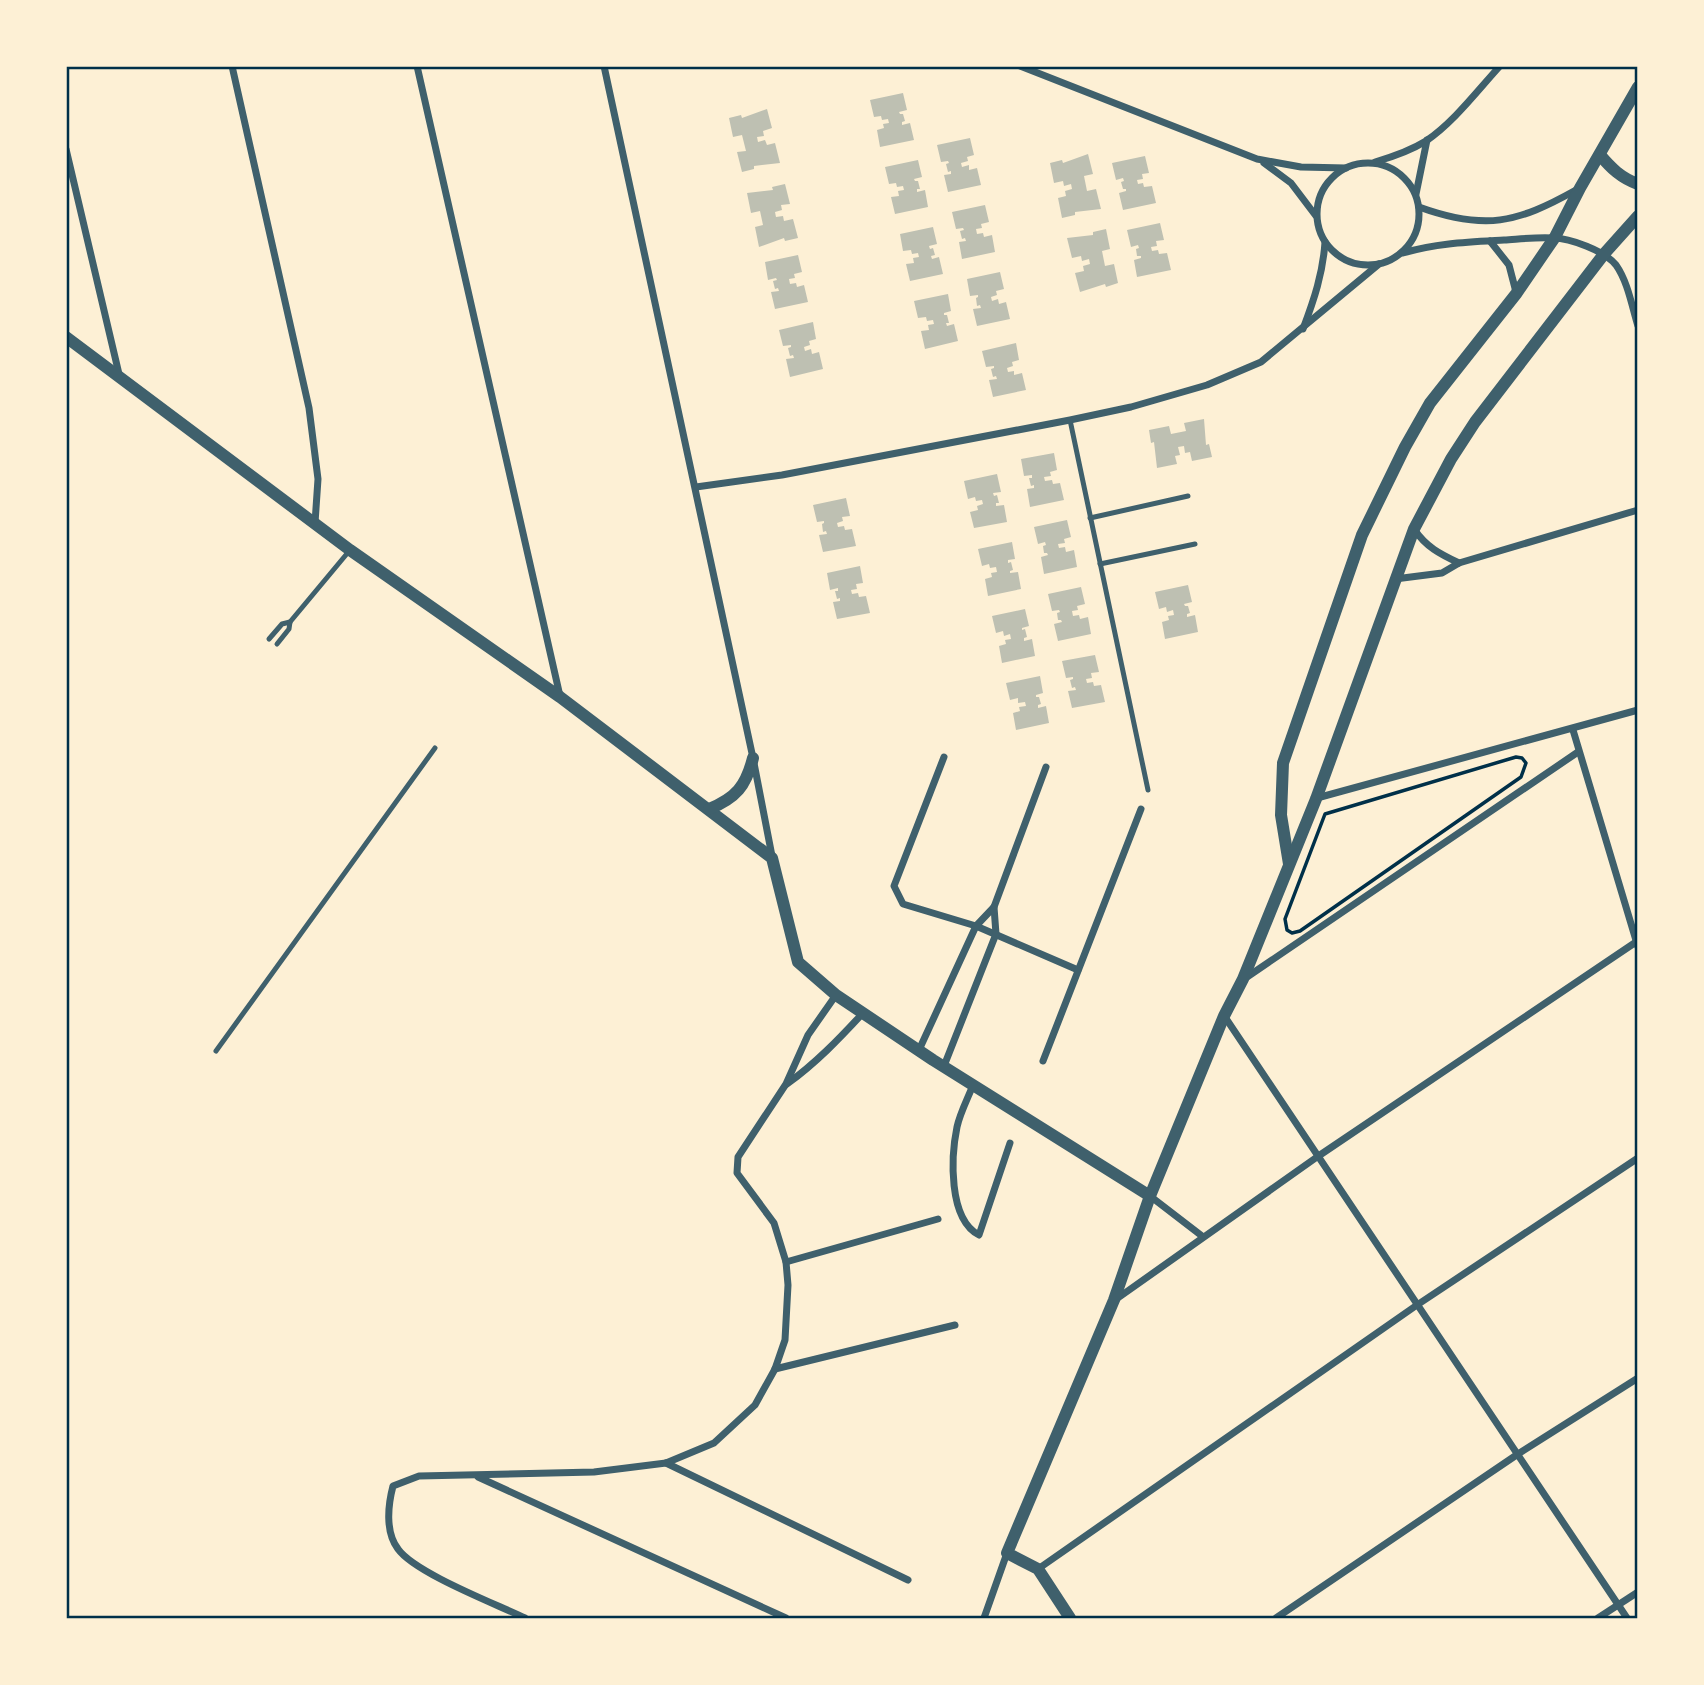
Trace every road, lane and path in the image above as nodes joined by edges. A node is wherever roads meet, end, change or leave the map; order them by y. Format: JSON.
{"nodes":[{"id":1,"x":232,"y":66,"type":"edge"},
{"id":2,"x":417,"y":66,"type":"edge"},
{"id":3,"x":604,"y":66,"type":"edge"},
{"id":4,"x":1020,"y":66,"type":"edge"},
{"id":5,"x":1500,"y":66,"type":"edge"},
{"id":6,"x":1637,"y":87,"type":"edge"},
{"id":7,"x":1427,"y":140,"type":"junction"},
{"id":8,"x":66,"y":149,"type":"edge"},
{"id":9,"x":1600,"y":155,"type":"junction"},
{"id":10,"x":1257,"y":159,"type":"junction"},
{"id":11,"x":1373,"y":163,"type":"junction"},
{"id":12,"x":1346,"y":168,"type":"junction"},
{"id":13,"x":1637,"y":184,"type":"edge"},
{"id":14,"x":1580,"y":188,"type":"junction"},
{"id":15,"x":1416,"y":194,"type":"junction"},
{"id":16,"x":1419,"y":207,"type":"junction"},
{"id":17,"x":1316,"y":216,"type":"junction"},
{"id":18,"x":1637,"y":216,"type":"edge"},
{"id":19,"x":1555,"y":237,"type":"junction"},
{"id":20,"x":1490,"y":241,"type":"junction"},
{"id":21,"x":1325,"y":242,"type":"junction"},
{"id":22,"x":1604,"y":254,"type":"junction"},
{"id":23,"x":1399,"y":255,"type":"junction"},
{"id":24,"x":1379,"y":264,"type":"junction"},
{"id":25,"x":1516,"y":294,"type":"junction"},
{"id":26,"x":1637,"y":326,"type":"edge"},
{"id":27,"x":1303,"y":329,"type":"junction"},
{"id":28,"x":66,"y":337,"type":"edge"},
{"id":29,"x":119,"y":375,"type":"junction"},
{"id":30,"x":1070,"y":420,"type":"junction"},
{"id":31,"x":695,"y":487,"type":"junction"},
{"id":32,"x":1188,"y":496,"type":"dead end"},
{"id":33,"x":1637,"y":510,"type":"edge"},
{"id":34,"x":1090,"y":518,"type":"junction"},
{"id":35,"x":315,"y":524,"type":"junction"},
{"id":36,"x":1414,"y":529,"type":"junction"},
{"id":37,"x":1195,"y":544,"type":"dead end"},
{"id":38,"x":349,"y":550,"type":"junction"},
{"id":39,"x":1459,"y":563,"type":"junction"},
{"id":40,"x":1100,"y":564,"type":"junction"},
{"id":41,"x":1395,"y":579,"type":"junction"},
{"id":42,"x":290,"y":622,"type":"junction"},
{"id":43,"x":269,"y":639,"type":"dead end"},
{"id":44,"x":277,"y":644,"type":"dead end"},
{"id":45,"x":560,"y":697,"type":"junction"},
{"id":46,"x":1637,"y":710,"type":"edge"},
{"id":47,"x":1573,"y":730,"type":"junction"},
{"id":48,"x":435,"y":748,"type":"dead end"},
{"id":49,"x":1578,"y":752,"type":"junction"},
{"id":50,"x":944,"y":757,"type":"dead end"},
{"id":51,"x":753,"y":758,"type":"junction"},
{"id":52,"x":1046,"y":767,"type":"dead end"},
{"id":53,"x":1148,"y":790,"type":"dead end"},
{"id":54,"x":1316,"y":799,"type":"junction"},
{"id":55,"x":709,"y":809,"type":"junction"},
{"id":56,"x":1141,"y":809,"type":"dead end"},
{"id":57,"x":772,"y":858,"type":"junction"},
{"id":58,"x":1289,"y":866,"type":"junction"},
{"id":59,"x":994,"y":907,"type":"junction"},
{"id":60,"x":976,"y":926,"type":"junction"},
{"id":61,"x":1300,"y":931,"type":"joint"},
{"id":62,"x":996,"y":934,"type":"junction"},
{"id":63,"x":1637,"y":944,"type":"edge"},
{"id":64,"x":1078,"y":970,"type":"junction"},
{"id":65,"x":1243,"y":979,"type":"junction"},
{"id":66,"x":836,"y":995,"type":"junction"},
{"id":67,"x":863,"y":1013,"type":"junction"},
{"id":68,"x":1224,"y":1016,"type":"junction"},
{"id":69,"x":919,"y":1050,"type":"junction"},
{"id":70,"x":216,"y":1051,"type":"dead end"},
{"id":71,"x":1043,"y":1061,"type":"dead end"},
{"id":72,"x":944,"y":1066,"type":"junction"},
{"id":73,"x":786,"y":1084,"type":"junction"},
{"id":74,"x":973,"y":1085,"type":"junction"},
{"id":75,"x":1010,"y":1143,"type":"dead end"},
{"id":76,"x":1317,"y":1157,"type":"junction"},
{"id":77,"x":1637,"y":1158,"type":"edge"},
{"id":78,"x":1150,"y":1196,"type":"junction"},
{"id":79,"x":938,"y":1219,"type":"dead end"},
{"id":80,"x":1202,"y":1236,"type":"junction"},
{"id":81,"x":786,"y":1262,"type":"junction"},
{"id":82,"x":1114,"y":1300,"type":"junction"},
{"id":83,"x":1417,"y":1305,"type":"junction"},
{"id":84,"x":955,"y":1325,"type":"dead end"},
{"id":85,"x":775,"y":1369,"type":"junction"},
{"id":86,"x":1637,"y":1378,"type":"edge"},
{"id":87,"x":1518,"y":1454,"type":"junction"},
{"id":88,"x":666,"y":1463,"type":"junction"},
{"id":89,"x":475,"y":1475,"type":"junction"},
{"id":90,"x":1007,"y":1553,"type":"junction"},
{"id":91,"x":1038,"y":1569,"type":"junction"},
{"id":92,"x":908,"y":1580,"type":"dead end"},
{"id":93,"x":1637,"y":1592,"type":"edge"},
{"id":94,"x":1618,"y":1605,"type":"junction"},
{"id":95,"x":525,"y":1619,"type":"edge"},
{"id":96,"x":786,"y":1619,"type":"edge"},
{"id":97,"x":984,"y":1619,"type":"edge"},
{"id":98,"x":1070,"y":1619,"type":"edge"},
{"id":99,"x":1276,"y":1619,"type":"edge"},
{"id":100,"x":1598,"y":1619,"type":"edge"},
{"id":101,"x":1627,"y":1619,"type":"edge"}],
"edges":[{"from":1,"to":35,"type":"street"},
{"from":2,"to":45,"type":"street"},
{"from":3,"to":31,"type":"street"},
{"from":4,"to":10,"type":"street"},
{"from":5,"to":7,"type":"street"},
{"from":6,"to":9,"type":"street"},
{"from":7,"to":11,"type":"street"},
{"from":7,"to":15,"type":"street"},
{"from":8,"to":29,"type":"street"},
{"from":9,"to":13,"type":"street"},
{"from":9,"to":14,"type":"street"},
{"from":10,"to":12,"type":"street"},
{"from":10,"to":17,"type":"street"},
{"from":11,"to":12,"type":"street"},
{"from":11,"to":15,"type":"street"},
{"from":12,"to":17,"type":"street"},
{"from":14,"to":16,"type":"street"},
{"from":14,"to":19,"type":"street"},
{"from":15,"to":16,"type":"street"},
{"from":16,"to":23,"type":"street"},
{"from":17,"to":21,"type":"street"},
{"from":18,"to":22,"type":"street"},
{"from":19,"to":20,"type":"street"},
{"from":19,"to":22,"type":"street"},
{"from":19,"to":25,"type":"street"},
{"from":20,"to":23,"type":"street"},
{"from":20,"to":25,"type":"street"},
{"from":21,"to":24,"type":"street"},
{"from":21,"to":27,"type":"street"},
{"from":22,"to":26,"type":"street"},
{"from":22,"to":36,"type":"street"},
{"from":23,"to":24,"type":"street"},
{"from":24,"to":27,"type":"street"},
{"from":25,"to":58,"type":"street"},
{"from":27,"to":30,"type":"street"},
{"from":28,"to":29,"type":"street"},
{"from":29,"to":35,"type":"street"},
{"from":30,"to":31,"type":"street"},
{"from":30,"to":34,"type":"lane"},
{"from":31,"to":51,"type":"street"},
{"from":32,"to":34,"type":"lane"},
{"from":33,"to":39,"type":"street"},
{"from":34,"to":40,"type":"lane"},
{"from":35,"to":38,"type":"street"},
{"from":36,"to":39,"type":"street"},
{"from":36,"to":41,"type":"street"},
{"from":37,"to":40,"type":"lane"},
{"from":38,"to":42,"type":"lane"},
{"from":38,"to":45,"type":"street"},
{"from":39,"to":41,"type":"street"},
{"from":40,"to":53,"type":"lane"},
{"from":41,"to":54,"type":"street"},
{"from":42,"to":43,"type":"lane"},
{"from":42,"to":44,"type":"lane"},
{"from":45,"to":55,"type":"street"},
{"from":46,"to":47,"type":"street"},
{"from":47,"to":49,"type":"street"},
{"from":47,"to":54,"type":"street"},
{"from":48,"to":70,"type":"lane"},
{"from":49,"to":63,"type":"street"},
{"from":49,"to":65,"type":"street"},
{"from":50,"to":60,"type":"street"},
{"from":51,"to":55,"type":"street"},
{"from":51,"to":57,"type":"street"},
{"from":52,"to":59,"type":"street"},
{"from":54,"to":58,"type":"street"},
{"from":55,"to":57,"type":"street"},
{"from":56,"to":64,"type":"street"},
{"from":57,"to":66,"type":"street"},
{"from":58,"to":65,"type":"street"},
{"from":59,"to":60,"type":"street"},
{"from":59,"to":62,"type":"street"},
{"from":60,"to":62,"type":"street"},
{"from":60,"to":69,"type":"street"},
{"from":61,"to":61,"type":"path"},
{"from":62,"to":64,"type":"street"},
{"from":62,"to":72,"type":"street"},
{"from":63,"to":76,"type":"street"},
{"from":64,"to":71,"type":"street"},
{"from":65,"to":68,"type":"street"},
{"from":66,"to":67,"type":"street"},
{"from":66,"to":73,"type":"street"},
{"from":67,"to":69,"type":"street"},
{"from":67,"to":73,"type":"street"},
{"from":68,"to":76,"type":"street"},
{"from":68,"to":78,"type":"street"},
{"from":69,"to":72,"type":"street"},
{"from":72,"to":74,"type":"street"},
{"from":73,"to":81,"type":"street"},
{"from":74,"to":75,"type":"street"},
{"from":74,"to":78,"type":"street"},
{"from":76,"to":80,"type":"street"},
{"from":76,"to":83,"type":"street"},
{"from":77,"to":83,"type":"street"},
{"from":78,"to":80,"type":"street"},
{"from":78,"to":82,"type":"street"},
{"from":79,"to":81,"type":"street"},
{"from":80,"to":82,"type":"street"},
{"from":81,"to":85,"type":"street"},
{"from":82,"to":90,"type":"street"},
{"from":83,"to":87,"type":"street"},
{"from":83,"to":91,"type":"street"},
{"from":84,"to":85,"type":"street"},
{"from":85,"to":88,"type":"street"},
{"from":86,"to":87,"type":"street"},
{"from":87,"to":94,"type":"street"},
{"from":87,"to":99,"type":"street"},
{"from":88,"to":89,"type":"street"},
{"from":88,"to":92,"type":"street"},
{"from":89,"to":95,"type":"street"},
{"from":89,"to":96,"type":"street"},
{"from":90,"to":91,"type":"street"},
{"from":90,"to":97,"type":"street"},
{"from":91,"to":98,"type":"street"},
{"from":93,"to":94,"type":"street"},
{"from":94,"to":100,"type":"street"},
{"from":94,"to":101,"type":"street"}]}
